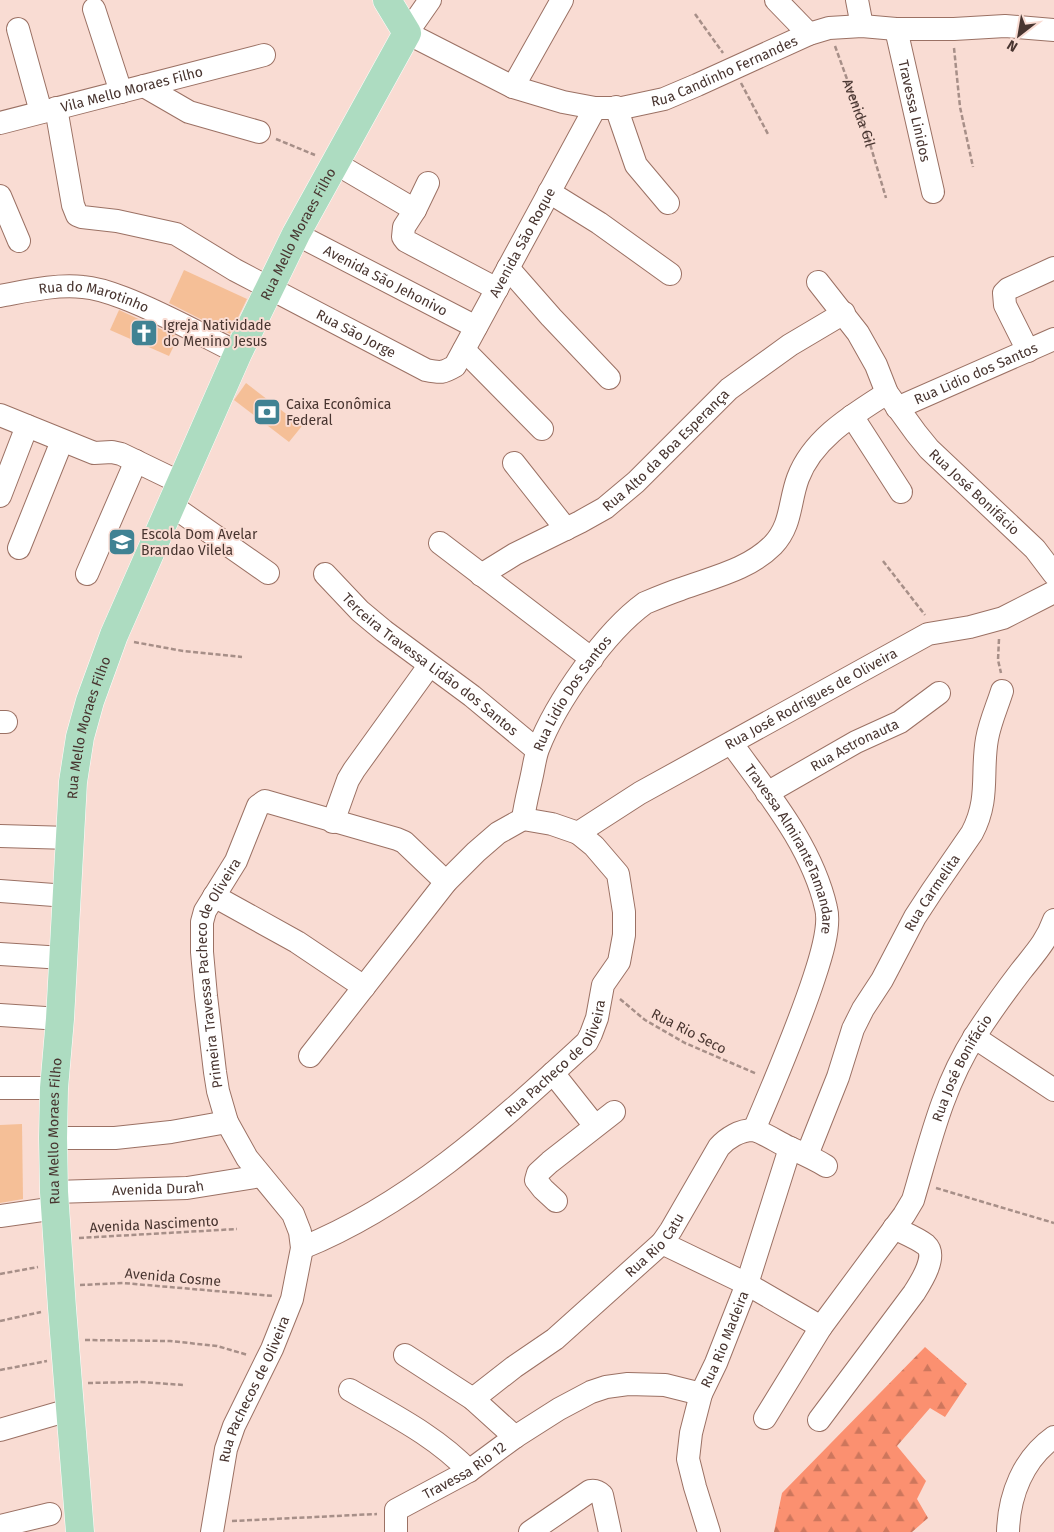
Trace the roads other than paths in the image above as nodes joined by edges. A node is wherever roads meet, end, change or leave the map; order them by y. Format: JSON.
{"nodes":[{"id":1,"x":387,"y":0,"type":"edge"},
{"id":2,"x":430,"y":0,"type":"edge"},
{"id":3,"x":562,"y":0,"type":"edge"},
{"id":4,"x":776,"y":0,"type":"edge"},
{"id":5,"x":857,"y":0,"type":"edge"},
{"id":6,"x":94,"y":9,"type":"dead end"},
{"id":7,"x":862,"y":26,"type":"junction"},
{"id":8,"x":18,"y":29,"type":"dead end"},
{"id":9,"x":896,"y":29,"type":"junction"},
{"id":10,"x":1054,"y":30,"type":"edge"},
{"id":11,"x":819,"y":31,"type":"junction"},
{"id":12,"x":407,"y":33,"type":"junction"},
{"id":13,"x":264,"y":55,"type":"dead end"},
{"id":14,"x":144,"y":86,"type":"junction"},
{"id":15,"x":513,"y":87,"type":"junction"},
{"id":16,"x":121,"y":92,"type":"junction"},
{"id":17,"x":606,"y":108,"type":"junction"},
{"id":18,"x":49,"y":110,"type":"junction"},
{"id":19,"x":0,"y":123,"type":"edge"},
{"id":20,"x":260,"y":132,"type":"road end"},
{"id":21,"x":335,"y":163,"type":"junction"},
{"id":22,"x":428,"y":183,"type":"dead end"},
{"id":23,"x":549,"y":192,"type":"junction"},
{"id":24,"x":933,"y":192,"type":"dead end"},
{"id":25,"x":0,"y":196,"type":"edge"},
{"id":26,"x":668,"y":202,"type":"dead end"},
{"id":27,"x":415,"y":210,"type":"junction"},
{"id":28,"x":296,"y":234,"type":"junction"},
{"id":29,"x":18,"y":240,"type":"dead end"},
{"id":30,"x":508,"y":268,"type":"junction"},
{"id":31,"x":1054,"y":268,"type":"edge"},
{"id":32,"x":670,"y":274,"type":"dead end"},
{"id":33,"x":818,"y":282,"type":"dead end"},
{"id":34,"x":270,"y":287,"type":"junction"},
{"id":35,"x":497,"y":289,"type":"junction"},
{"id":36,"x":0,"y":296,"type":"edge"},
{"id":37,"x":844,"y":313,"type":"junction"},
{"id":38,"x":476,"y":327,"type":"junction"},
{"id":39,"x":1054,"y":339,"type":"edge"},
{"id":40,"x":464,"y":350,"type":"junction"},
{"id":41,"x":1028,"y":350,"type":"junction"},
{"id":42,"x":238,"y":353,"type":"junction"},
{"id":43,"x":445,"y":372,"type":"joint"},
{"id":44,"x":609,"y":378,"type":"dead end"},
{"id":45,"x":892,"y":400,"type":"junction"},
{"id":46,"x":0,"y":415,"type":"edge"},
{"id":47,"x":852,"y":416,"type":"junction"},
{"id":48,"x":27,"y":426,"type":"junction"},
{"id":49,"x":542,"y":429,"type":"dead end"},
{"id":50,"x":62,"y":441,"type":"junction"},
{"id":51,"x":136,"y":460,"type":"junction"},
{"id":52,"x":514,"y":464,"type":"dead end"},
{"id":53,"x":901,"y":492,"type":"dead end"},
{"id":54,"x":176,"y":494,"type":"junction"},
{"id":55,"x":0,"y":496,"type":"edge"},
{"id":56,"x":566,"y":529,"type":"junction"},
{"id":57,"x":440,"y":543,"type":"dead end"},
{"id":58,"x":19,"y":548,"type":"dead end"},
{"id":59,"x":268,"y":573,"type":"dead end"},
{"id":60,"x":87,"y":574,"type":"dead end"},
{"id":61,"x":325,"y":574,"type":"dead end"},
{"id":62,"x":481,"y":574,"type":"junction"},
{"id":63,"x":1054,"y":574,"type":"edge"},
{"id":64,"x":1054,"y":592,"type":"edge"},
{"id":65,"x":592,"y":659,"type":"junction"},
{"id":66,"x":429,"y":666,"type":"junction"},
{"id":67,"x":1002,"y":691,"type":"road end"},
{"id":68,"x":939,"y":694,"type":"dead end"},
{"id":69,"x":732,"y":744,"type":"junction"},
{"id":70,"x":537,"y":750,"type":"junction"},
{"id":71,"x":767,"y":794,"type":"junction"},
{"id":72,"x":523,"y":819,"type":"junction"},
{"id":73,"x":334,"y":822,"type":"junction"},
{"id":74,"x":578,"y":833,"type":"junction"},
{"id":75,"x":0,"y":836,"type":"edge"},
{"id":76,"x":64,"y":838,"type":"junction"},
{"id":77,"x":446,"y":882,"type":"junction"},
{"id":78,"x":0,"y":891,"type":"edge"},
{"id":79,"x":67,"y":896,"type":"junction"},
{"id":80,"x":214,"y":896,"type":"junction"},
{"id":81,"x":1054,"y":920,"type":"edge"},
{"id":82,"x":0,"y":954,"type":"edge"},
{"id":83,"x":54,"y":957,"type":"junction"},
{"id":84,"x":364,"y":987,"type":"junction"},
{"id":85,"x":0,"y":1016,"type":"edge"},
{"id":86,"x":60,"y":1019,"type":"junction"},
{"id":87,"x":974,"y":1037,"type":"junction"},
{"id":88,"x":310,"y":1056,"type":"dead end"},
{"id":89,"x":553,"y":1073,"type":"junction"},
{"id":90,"x":0,"y":1088,"type":"edge"},
{"id":91,"x":54,"y":1088,"type":"junction"},
{"id":92,"x":1054,"y":1090,"type":"edge"},
{"id":93,"x":614,"y":1112,"type":"dead end"},
{"id":94,"x":227,"y":1122,"type":"junction"},
{"id":95,"x":595,"y":1126,"type":"junction"},
{"id":96,"x":754,"y":1130,"type":"junction"},
{"id":97,"x":53,"y":1138,"type":"junction"},
{"id":98,"x":808,"y":1156,"type":"junction"},
{"id":99,"x":261,"y":1176,"type":"junction"},
{"id":100,"x":55,"y":1200,"type":"junction"},
{"id":101,"x":556,"y":1201,"type":"dead end"},
{"id":102,"x":0,"y":1216,"type":"edge"},
{"id":103,"x":894,"y":1228,"type":"junction"},
{"id":104,"x":662,"y":1243,"type":"junction"},
{"id":105,"x":302,"y":1248,"type":"junction"},
{"id":106,"x":747,"y":1284,"type":"junction"},
{"id":107,"x":821,"y":1327,"type":"junction"},
{"id":108,"x":405,"y":1355,"type":"dead end"},
{"id":109,"x":350,"y":1390,"type":"dead end"},
{"id":110,"x":701,"y":1394,"type":"junction"},
{"id":111,"x":474,"y":1399,"type":"junction"},
{"id":112,"x":63,"y":1412,"type":"junction"},
{"id":113,"x":765,"y":1418,"type":"dead end"},
{"id":114,"x":820,"y":1420,"type":"dead end"},
{"id":115,"x":0,"y":1430,"type":"edge"},
{"id":116,"x":516,"y":1437,"type":"junction"},
{"id":117,"x":1054,"y":1437,"type":"edge"},
{"id":118,"x":469,"y":1471,"type":"junction"},
{"id":119,"x":50,"y":1514,"type":"dead end"},
{"id":120,"x":0,"y":1526,"type":"edge"},
{"id":121,"x":213,"y":1527,"type":"edge"},
{"id":122,"x":532,"y":1531,"type":"edge"},
{"id":123,"x":80,"y":1532,"type":"edge"},
{"id":124,"x":396,"y":1532,"type":"edge"},
{"id":125,"x":610,"y":1532,"type":"edge"},
{"id":126,"x":710,"y":1532,"type":"edge"},
{"id":127,"x":1008,"y":1532,"type":"edge"}],
"edges":[{"from":1,"to":12,"type":"main road"},
{"from":2,"to":12,"type":"street"},
{"from":3,"to":15,"type":"street"},
{"from":4,"to":11,"type":"street"},
{"from":5,"to":7,"type":"street"},
{"from":6,"to":16,"type":"street"},
{"from":7,"to":9,"type":"street","name":"Rua Candinho Fernandes"},
{"from":7,"to":11,"type":"street","name":"Rua Candinho Fernandes"},
{"from":8,"to":18,"type":"street"},
{"from":9,"to":10,"type":"street","name":"Rua Candinho Fernandes"},
{"from":9,"to":24,"type":"street","name":"Travessa Linidos"},
{"from":11,"to":17,"type":"street","name":"Rua Candinho Fernandes"},
{"from":12,"to":15,"type":"street","name":"Rua Candinho Fernandes"},
{"from":12,"to":21,"type":"main road","name":"Rua Mello Moraes Filho"},
{"from":13,"to":14,"type":"street","name":"Vila Mello Moraes Filho"},
{"from":14,"to":16,"type":"street","name":"Vila Mello Moraes Filho"},
{"from":14,"to":20,"type":"street"},
{"from":15,"to":17,"type":"street","name":"Rua Candinho Fernandes"},
{"from":16,"to":18,"type":"street","name":"Vila Mello Moraes Filho"},
{"from":17,"to":23,"type":"street","name":"Avenida São Roque"},
{"from":17,"to":26,"type":"street"},
{"from":18,"to":19,"type":"street","name":"Vila Mello Moraes Filho"},
{"from":18,"to":34,"type":"street"},
{"from":21,"to":27,"type":"street"},
{"from":21,"to":28,"type":"main road","name":"Rua Mello Moraes Filho"},
{"from":22,"to":27,"type":"street"},
{"from":23,"to":30,"type":"street","name":"Avenida São Roque"},
{"from":23,"to":32,"type":"street"},
{"from":25,"to":29,"type":"street"},
{"from":27,"to":35,"type":"street"},
{"from":28,"to":34,"type":"main road","name":"Rua Mello Moraes Filho"},
{"from":28,"to":38,"type":"street","name":"Avenida São Jehonivo"},
{"from":30,"to":35,"type":"street","name":"Avenida São Roque"},
{"from":30,"to":44,"type":"street"},
{"from":31,"to":41,"type":"street"},
{"from":33,"to":37,"type":"street"},
{"from":34,"to":42,"type":"main road","name":"Rua Mello Moraes Filho"},
{"from":34,"to":43,"type":"street","name":"Rua São Jorge"},
{"from":35,"to":38,"type":"street","name":"Avenida São Roque"},
{"from":36,"to":42,"type":"street","name":"Rua do Marotinho"},
{"from":37,"to":45,"type":"street"},
{"from":37,"to":56,"type":"street","name":"Rua Alto da Boa Esperança"},
{"from":38,"to":40,"type":"street","name":"Avenida São Roque"},
{"from":39,"to":41,"type":"street","name":"Rua Lidio dos Santos"},
{"from":40,"to":43,"type":"street","name":"Avenida São Roque"},
{"from":40,"to":49,"type":"street"},
{"from":41,"to":45,"type":"street","name":"Rua Lidio dos Santos"},
{"from":42,"to":54,"type":"main road","name":"Rua Mello Moraes Filho"},
{"from":45,"to":47,"type":"street","name":"Rua Lidio Dos Santos"},
{"from":45,"to":63,"type":"street","name":"Rua José Bonifácio"},
{"from":46,"to":48,"type":"street"},
{"from":47,"to":53,"type":"street"},
{"from":47,"to":65,"type":"street","name":"Rua Lidio Dos Santos"},
{"from":48,"to":50,"type":"street"},
{"from":48,"to":55,"type":"street"},
{"from":50,"to":51,"type":"street"},
{"from":50,"to":58,"type":"street"},
{"from":51,"to":54,"type":"street"},
{"from":51,"to":60,"type":"street"},
{"from":52,"to":56,"type":"street"},
{"from":54,"to":59,"type":"street"},
{"from":54,"to":76,"type":"main road","name":"Rua Mello Moraes Filho"},
{"from":56,"to":62,"type":"street","name":"Rua Alto da Boa Esperança"},
{"from":57,"to":62,"type":"street"},
{"from":61,"to":66,"type":"street","name":"Terceira Travessa Lidão dos Santos"},
{"from":62,"to":65,"type":"street"},
{"from":64,"to":69,"type":"street","name":"Rua José Rodrigues de Oliveira"},
{"from":65,"to":70,"type":"street","name":"Rua Lidio Dos Santos"},
{"from":66,"to":70,"type":"street","name":"Terceira Travessa Lidão dos Santos"},
{"from":66,"to":73,"type":"street"},
{"from":67,"to":98,"type":"street","name":"Rua Carmelita"},
{"from":68,"to":71,"type":"street","name":"Rua Astronauta"},
{"from":69,"to":71,"type":"street","name":"Travessa AlmiranteTamandare"},
{"from":69,"to":74,"type":"street","name":"Rua José Rodrigues de Oliveira"},
{"from":70,"to":72,"type":"street","name":"Rua Lidio Dos Santos"},
{"from":71,"to":96,"type":"street","name":"Travessa AlmiranteTamandare"},
{"from":72,"to":74,"type":"street","name":"Rua Pacheco de Oliveira"},
{"from":72,"to":77,"type":"street"},
{"from":73,"to":77,"type":"street"},
{"from":73,"to":80,"type":"street","name":"Primeira Travessa Pacheco de Oliveira"},
{"from":74,"to":89,"type":"street","name":"Rua Pacheco de Oliveira"},
{"from":75,"to":76,"type":"street"},
{"from":76,"to":79,"type":"main road","name":"Rua Mello Moraes Filho"},
{"from":77,"to":84,"type":"street"},
{"from":78,"to":79,"type":"street"},
{"from":79,"to":83,"type":"main road","name":"Rua Mello Moraes Filho"},
{"from":80,"to":84,"type":"street"},
{"from":80,"to":94,"type":"street","name":"Primeira Travessa Pacheco de Oliveira"},
{"from":81,"to":87,"type":"street","name":"Rua José Bonifácio"},
{"from":82,"to":83,"type":"street"},
{"from":83,"to":86,"type":"main road","name":"Rua Mello Moraes Filho"},
{"from":84,"to":88,"type":"street"},
{"from":85,"to":86,"type":"street"},
{"from":86,"to":91,"type":"main road","name":"Rua Mello Moraes Filho"},
{"from":87,"to":92,"type":"street"},
{"from":87,"to":103,"type":"street","name":"Rua José Bonifácio"},
{"from":89,"to":95,"type":"street"},
{"from":89,"to":105,"type":"street","name":"Rua Pacheco de Oliveira"},
{"from":90,"to":91,"type":"street"},
{"from":91,"to":97,"type":"main road","name":"Rua Mello Moraes Filho"},
{"from":93,"to":95,"type":"street"},
{"from":94,"to":97,"type":"street"},
{"from":94,"to":99,"type":"street","name":"Primeira Travessa Pacheco de Oliveira"},
{"from":95,"to":101,"type":"street"},
{"from":96,"to":98,"type":"street"},
{"from":96,"to":104,"type":"street","name":"Rua Rio Catu"},
{"from":97,"to":100,"type":"main road","name":"Rua Mello Moraes Filho"},
{"from":98,"to":106,"type":"street","name":"Rua Rio Madeira"},
{"from":99,"to":100,"type":"street","name":"Avenida Durah"},
{"from":99,"to":105,"type":"street","name":"Primeira Travessa Pacheco de Oliveira"},
{"from":100,"to":102,"type":"street","name":"Avenida Durah"},
{"from":100,"to":112,"type":"main road","name":"Rua Mello Moraes Filho"},
{"from":103,"to":107,"type":"street","name":"Rua José Bonifácio"},
{"from":103,"to":114,"type":"street"},
{"from":104,"to":106,"type":"street"},
{"from":104,"to":111,"type":"street","name":"Rua Rio Catu"},
{"from":105,"to":121,"type":"street","name":"Rua Pachecos de Oliveira"},
{"from":106,"to":107,"type":"street"},
{"from":106,"to":110,"type":"street","name":"Rua Rio Madeira"},
{"from":107,"to":113,"type":"street","name":"Rua José Bonifácio"},
{"from":108,"to":111,"type":"street"},
{"from":109,"to":118,"type":"street"},
{"from":110,"to":116,"type":"street","name":"Travessa Rio 12"},
{"from":110,"to":126,"type":"street","name":"Rua Rio Madeira"},
{"from":111,"to":116,"type":"street"},
{"from":112,"to":115,"type":"street"},
{"from":112,"to":123,"type":"main road","name":"Rua Mello Moraes Filho"},
{"from":116,"to":118,"type":"street","name":"Travessa Rio 12"},
{"from":117,"to":127,"type":"street"},
{"from":118,"to":124,"type":"street","name":"Travessa Rio 12"},
{"from":119,"to":120,"type":"street"},
{"from":122,"to":125,"type":"street"}]}
